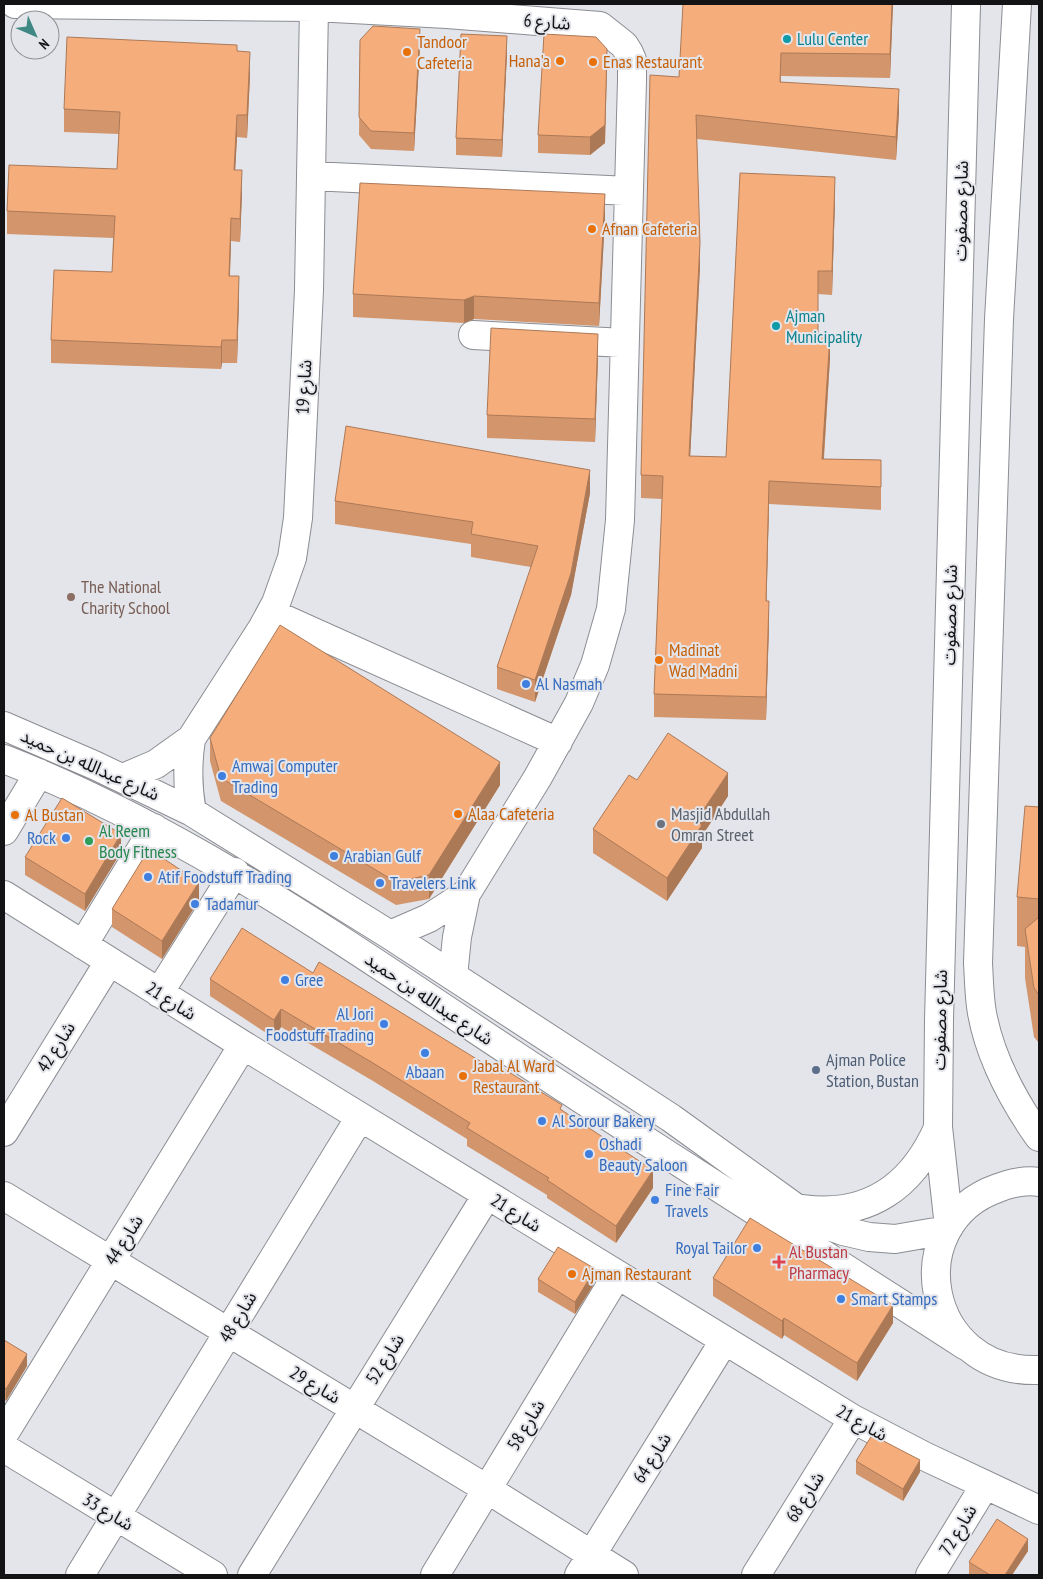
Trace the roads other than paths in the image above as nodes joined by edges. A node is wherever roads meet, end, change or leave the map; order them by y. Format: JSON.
{"nodes":[{"id":1,"x":15,"y":4,"type":"edge"},
{"id":2,"x":1017,"y":4,"type":"edge"},
{"id":3,"x":966,"y":5,"type":"edge"},
{"id":4,"x":314,"y":7,"type":"junction"},
{"id":5,"x":448,"y":9,"type":"edge"},
{"id":6,"x":311,"y":176,"type":"junction"},
{"id":7,"x":629,"y":191,"type":"junction"},
{"id":8,"x":959,"y":268,"type":"junction"},
{"id":9,"x":999,"y":319,"type":"junction"},
{"id":10,"x":473,"y":335,"type":"dead end"},
{"id":11,"x":624,"y":343,"type":"junction"},
{"id":12,"x":271,"y":613,"type":"junction"},
{"id":13,"x":4,"y":726,"type":"edge"},
{"id":14,"x":191,"y":738,"type":"junction"},
{"id":15,"x":558,"y":742,"type":"junction"},
{"id":16,"x":4,"y":759,"type":"edge"},
{"id":17,"x":39,"y":773,"type":"junction"},
{"id":18,"x":123,"y":778,"type":"junction"},
{"id":19,"x":192,"y":812,"type":"junction"},
{"id":20,"x":154,"y":828,"type":"junction"},
{"id":21,"x":4,"y":831,"type":"edge"},
{"id":22,"x":234,"y":872,"type":"junction"},
{"id":23,"x":466,"y":894,"type":"junction"},
{"id":24,"x":4,"y":895,"type":"edge"},
{"id":25,"x":390,"y":935,"type":"junction"},
{"id":26,"x":83,"y":945,"type":"junction"},
{"id":27,"x":109,"y":962,"type":"junction"},
{"id":28,"x":453,"y":976,"type":"junction"},
{"id":29,"x":159,"y":993,"type":"junction"},
{"id":30,"x":243,"y":1045,"type":"junction"},
{"id":31,"x":360,"y":1117,"type":"junction"},
{"id":32,"x":938,"y":1127,"type":"junction"},
{"id":33,"x":4,"y":1132,"type":"edge"},
{"id":34,"x":1039,"y":1137,"type":"edge"},
{"id":35,"x":1039,"y":1182,"type":"edge"},
{"id":36,"x":487,"y":1195,"type":"junction"},
{"id":37,"x":4,"y":1196,"type":"edge"},
{"id":38,"x":796,"y":1208,"type":"junction"},
{"id":39,"x":948,"y":1228,"type":"junction"},
{"id":40,"x":111,"y":1261,"type":"junction"},
{"id":41,"x":617,"y":1275,"type":"junction"},
{"id":42,"x":229,"y":1333,"type":"junction"},
{"id":43,"x":724,"y":1341,"type":"junction"},
{"id":44,"x":966,"y":1346,"type":"junction"},
{"id":45,"x":992,"y":1363,"type":"junction"},
{"id":46,"x":1039,"y":1370,"type":"edge"},
{"id":47,"x":1039,"y":1390,"type":"edge"},
{"id":48,"x":354,"y":1408,"type":"junction"},
{"id":49,"x":853,"y":1419,"type":"junction"},
{"id":50,"x":4,"y":1434,"type":"edge"},
{"id":51,"x":4,"y":1448,"type":"edge"},
{"id":52,"x":985,"y":1485,"type":"junction"},
{"id":53,"x":487,"y":1489,"type":"junction"},
{"id":54,"x":1039,"y":1510,"type":"edge"},
{"id":55,"x":116,"y":1517,"type":"junction"},
{"id":56,"x":585,"y":1565,"type":"edge"},
{"id":57,"x":80,"y":1575,"type":"edge"},
{"id":58,"x":213,"y":1575,"type":"edge"},
{"id":59,"x":252,"y":1575,"type":"edge"},
{"id":60,"x":435,"y":1575,"type":"edge"},
{"id":61,"x":624,"y":1575,"type":"edge"},
{"id":62,"x":756,"y":1575,"type":"edge"},
{"id":63,"x":930,"y":1575,"type":"edge"}],
"edges":[{"from":1,"to":4,"type":"street","name":"شارع 6"},
{"from":2,"to":9,"type":"street"},
{"from":3,"to":8,"type":"street","name":"شارع مصفوت"},
{"from":4,"to":5,"type":"street","name":"شارع 6"},
{"from":4,"to":6,"type":"street","name":"شارع 19"},
{"from":5,"to":7,"type":"street","name":"شارع 6"},
{"from":6,"to":7,"type":"street"},
{"from":6,"to":12,"type":"street","name":"شارع 19"},
{"from":7,"to":11,"type":"street"},
{"from":8,"to":9,"type":"street"},
{"from":8,"to":32,"type":"street","name":"شارع مصفوت"},
{"from":9,"to":34,"type":"street"},
{"from":10,"to":11,"type":"street"},
{"from":11,"to":15,"type":"street"},
{"from":12,"to":14,"type":"street","name":"شارع 19"},
{"from":12,"to":15,"type":"street"},
{"from":13,"to":18,"type":"street","name":"شارع عبدالله بن حميد"},
{"from":14,"to":18,"type":"street","name":"شارع 19"},
{"from":14,"to":19,"type":"street","name":"شارع 19"},
{"from":15,"to":23,"type":"street"},
{"from":16,"to":17,"type":"street","name":"شارع عبدالله بن حميد"},
{"from":17,"to":20,"type":"street","name":"شارع عبدالله بن حميد"},
{"from":17,"to":21,"type":"street"},
{"from":18,"to":19,"type":"street","name":"شارع عبدالله بن حميد"},
{"from":19,"to":25,"type":"street","name":"شارع عبدالله بن حميد"},
{"from":20,"to":22,"type":"street","name":"شارع عبدالله بن حميد"},
{"from":20,"to":26,"type":"street"},
{"from":22,"to":29,"type":"street"},
{"from":22,"to":44,"type":"street","name":"شارع عبدالله بن حميد"},
{"from":23,"to":25,"type":"street"},
{"from":23,"to":28,"type":"street"},
{"from":24,"to":26,"type":"street","name":"شارع 21"},
{"from":25,"to":28,"type":"street","name":"شارع عبدالله بن حميد"},
{"from":26,"to":27,"type":"street","name":"شارع 21"},
{"from":27,"to":29,"type":"street","name":"شارع 21"},
{"from":27,"to":33,"type":"street","name":"شارع 42"},
{"from":28,"to":38,"type":"street","name":"شارع عبدالله بن حميد"},
{"from":29,"to":30,"type":"street","name":"شارع 21"},
{"from":30,"to":31,"type":"street","name":"شارع 21"},
{"from":30,"to":40,"type":"street","name":"شارع 44"},
{"from":31,"to":36,"type":"street","name":"شارع 21"},
{"from":31,"to":42,"type":"street","name":"شارع 48"},
{"from":32,"to":38,"type":"street"},
{"from":32,"to":39,"type":"street","name":"شارع مصفوت"},
{"from":35,"to":39,"type":"street"},
{"from":36,"to":41,"type":"street","name":"شارع 21"},
{"from":36,"to":48,"type":"street","name":"شارع 52"},
{"from":37,"to":40,"type":"street","name":"شارع 29"},
{"from":38,"to":39,"type":"street","name":"شارع عبدالله بن حميد"},
{"from":39,"to":44,"type":"street"},
{"from":40,"to":42,"type":"street","name":"شارع 29"},
{"from":40,"to":50,"type":"street","name":"شارع 44"},
{"from":41,"to":43,"type":"street","name":"شارع 21"},
{"from":41,"to":53,"type":"street","name":"شارع 58"},
{"from":42,"to":48,"type":"street","name":"شارع 29"},
{"from":42,"to":55,"type":"street","name":"شارع 48"},
{"from":43,"to":49,"type":"street","name":"شارع 21"},
{"from":43,"to":56,"type":"street","name":"شارع 64"},
{"from":44,"to":45,"type":"street","name":"شارع عبدالله بن حميد"},
{"from":45,"to":46,"type":"street"},
{"from":45,"to":47,"type":"street"},
{"from":48,"to":53,"type":"street","name":"شارع 29"},
{"from":48,"to":59,"type":"street","name":"شارع 52"},
{"from":49,"to":52,"type":"street","name":"شارع 21"},
{"from":49,"to":62,"type":"street","name":"شارع 68"},
{"from":51,"to":55,"type":"street","name":"شارع 33"},
{"from":52,"to":54,"type":"street","name":"شارع 21"},
{"from":52,"to":63,"type":"street","name":"شارع 72"},
{"from":53,"to":56,"type":"street","name":"شارع 29"},
{"from":53,"to":60,"type":"street","name":"شارع 58"},
{"from":55,"to":57,"type":"street","name":"شارع 48"},
{"from":55,"to":58,"type":"street","name":"شارع 33"},
{"from":56,"to":61,"type":"street","name":"شارع 29"}]}
